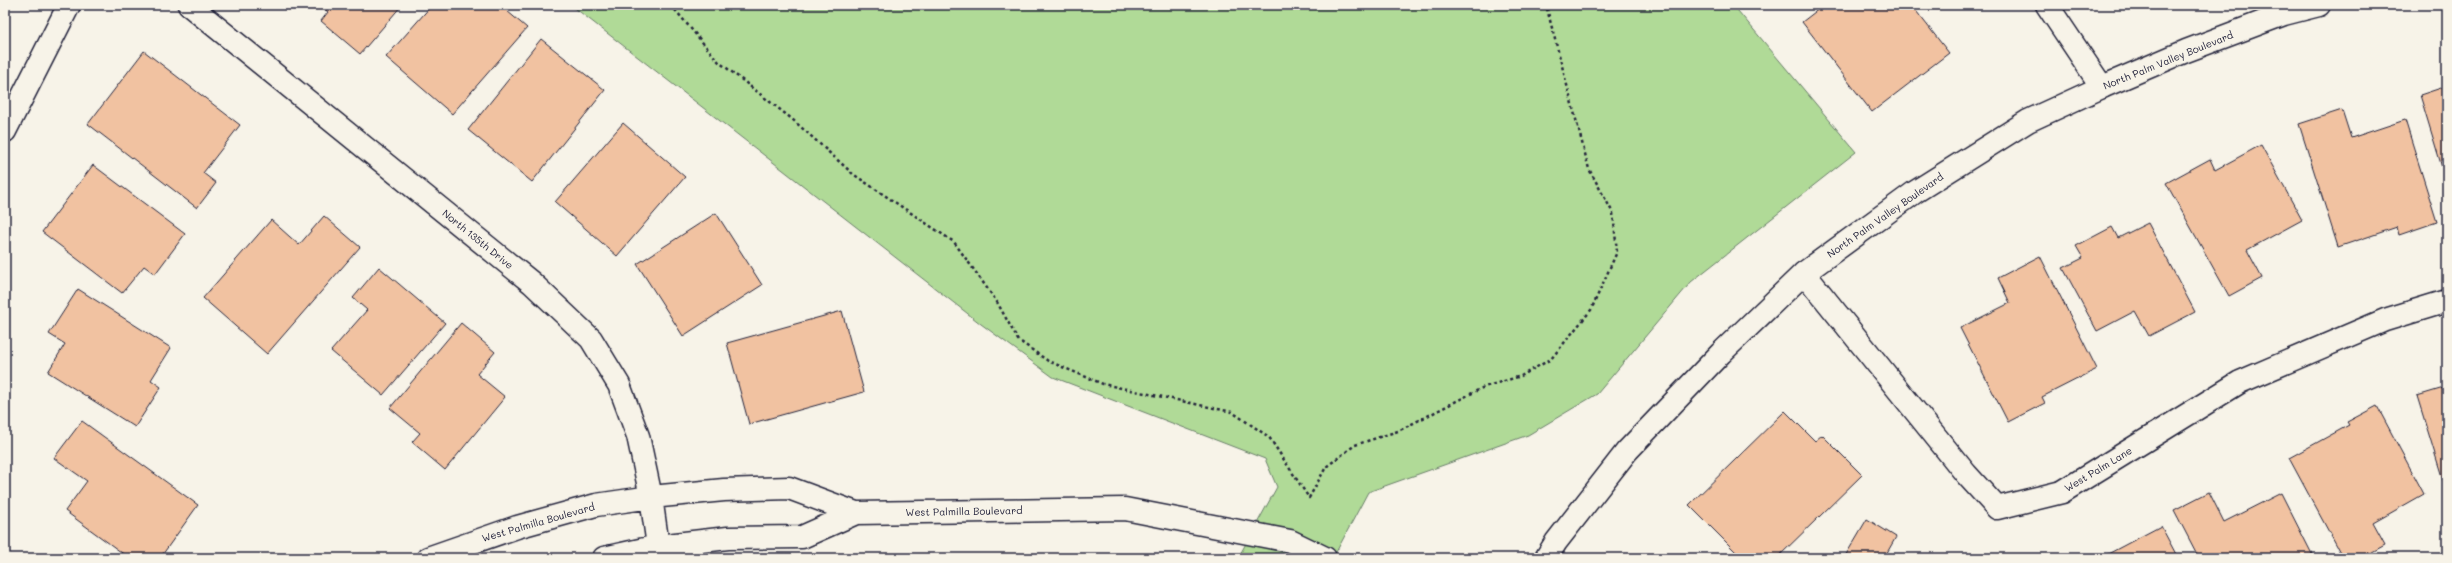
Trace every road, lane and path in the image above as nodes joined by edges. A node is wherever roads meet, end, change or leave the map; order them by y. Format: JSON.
{"nodes":[{"id":1,"x":68,"y":5,"type":"edge"},
{"id":2,"x":189,"y":5,"type":"edge"},
{"id":3,"x":671,"y":5,"type":"edge"},
{"id":4,"x":1546,"y":5,"type":"edge"},
{"id":5,"x":2047,"y":5,"type":"edge"},
{"id":6,"x":2319,"y":5,"type":"edge"},
{"id":7,"x":2102,"y":87,"type":"junction"},
{"id":8,"x":5,"y":131,"type":"edge"},
{"id":9,"x":1804,"y":273,"type":"junction"},
{"id":10,"x":2447,"y":301,"type":"edge"},
{"id":11,"x":651,"y":497,"type":"junction"},
{"id":12,"x":856,"y":512,"type":"junction"},
{"id":13,"x":658,"y":546,"type":"junction"},
{"id":14,"x":428,"y":558,"type":"edge"},
{"id":15,"x":604,"y":558,"type":"edge"},
{"id":16,"x":1325,"y":558,"type":"edge"},
{"id":17,"x":1546,"y":558,"type":"edge"}],
"edges":[{"from":1,"to":8,"type":"street"},
{"from":2,"to":11,"type":"street","name":"North 135th Drive"},
{"from":3,"to":4,"type":"path"},
{"from":5,"to":7,"type":"street"},
{"from":6,"to":7,"type":"street","name":"North Palm Valley Boulevard"},
{"from":7,"to":9,"type":"street","name":"North Palm Valley Boulevard"},
{"from":9,"to":10,"type":"street","name":"West Palm Lane"},
{"from":9,"to":17,"type":"street","name":"North Palm Valley Boulevard"},
{"from":11,"to":12,"type":"street","name":"West Palmilla Boulevard"},
{"from":11,"to":13,"type":"street","name":"North 135th Drive"},
{"from":11,"to":14,"type":"street","name":"West Palmilla Boulevard"},
{"from":12,"to":13,"type":"street","name":"West Palmilla Boulevard"},
{"from":12,"to":16,"type":"street","name":"West Palmilla Boulevard"},
{"from":13,"to":15,"type":"street","name":"West Palmilla Boulevard"}]}
